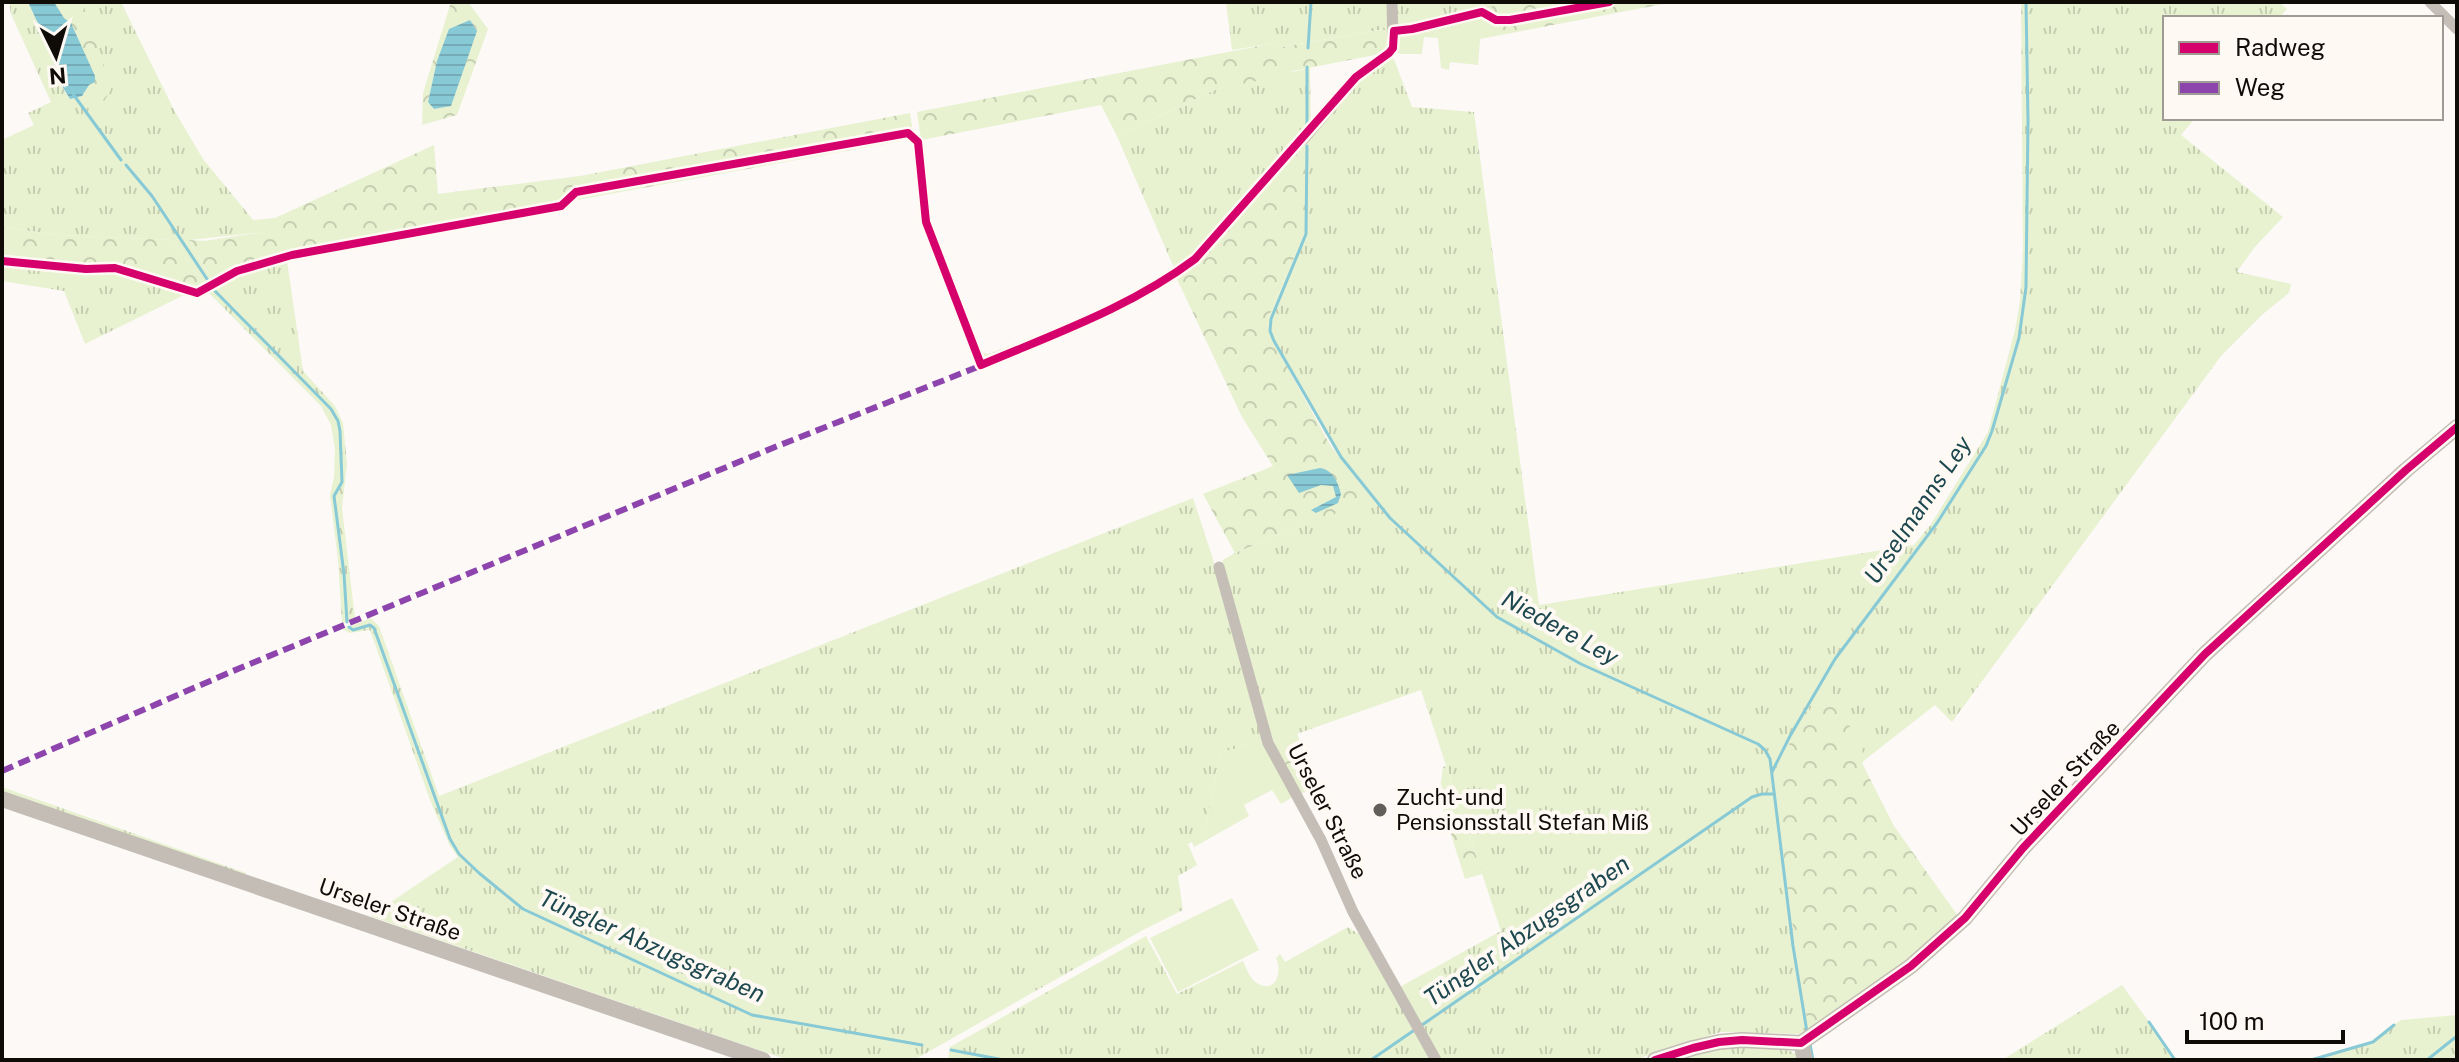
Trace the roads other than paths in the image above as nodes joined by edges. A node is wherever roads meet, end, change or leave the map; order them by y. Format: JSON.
{"nodes":[{"id":1,"x":1392,"y":2,"type":"edge"},
{"id":2,"x":2430,"y":2,"type":"edge"},
{"id":3,"x":2457,"y":29,"type":"edge"},
{"id":4,"x":1303,"y":140,"type":"dead end"},
{"id":5,"x":2457,"y":427,"type":"edge"},
{"id":6,"x":1219,"y":567,"type":"dead end"},
{"id":7,"x":2,"y":799,"type":"edge"},
{"id":8,"x":1803,"y":1052,"type":"edge"},
{"id":9,"x":763,"y":1060,"type":"edge"},
{"id":10,"x":1436,"y":1060,"type":"edge"},
{"id":11,"x":1655,"y":1060,"type":"edge"}],
"edges":[{"from":1,"to":4,"type":"street"},
{"from":2,"to":3,"type":"street"},
{"from":5,"to":8,"type":"street","name":"Urseler Straße"},
{"from":6,"to":10,"type":"street","name":"Urseler Straße"},
{"from":7,"to":9,"type":"street","name":"Urseler Straße"},
{"from":8,"to":11,"type":"street","name":"Urseler Straße"}]}
